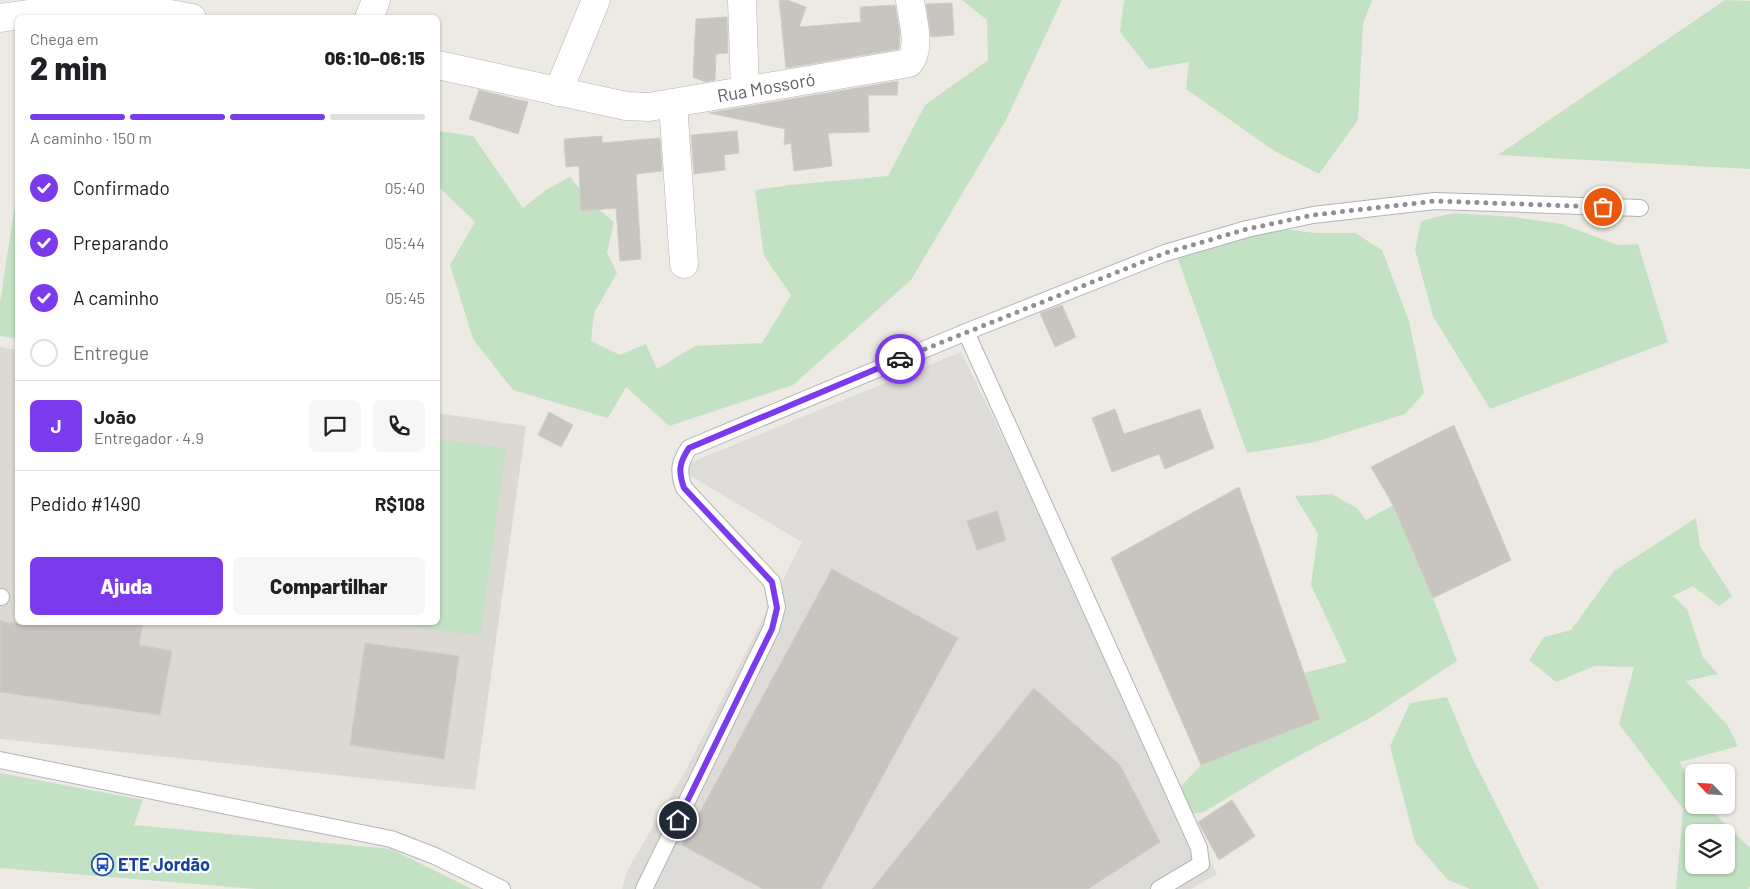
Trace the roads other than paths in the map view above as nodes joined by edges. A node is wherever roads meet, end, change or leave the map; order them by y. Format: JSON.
{"nodes":[{"id":1,"x":376,"y":0,"type":"edge"},
{"id":2,"x":596,"y":0,"type":"edge"},
{"id":3,"x":742,"y":0,"type":"edge"},
{"id":4,"x":910,"y":0,"type":"edge"},
{"id":5,"x":109,"y":1,"type":"edge"},
{"id":6,"x":19,"y":15,"type":"edge"},
{"id":7,"x":177,"y":15,"type":"edge"},
{"id":8,"x":371,"y":15,"type":"edge"},
{"id":9,"x":15,"y":16,"type":"edge"},
{"id":10,"x":0,"y":18,"type":"edge"},
{"id":11,"x":440,"y":65,"type":"edge"},
{"id":12,"x":745,"y":91,"type":"junction"},
{"id":13,"x":558,"y":92,"type":"junction"},
{"id":14,"x":673,"y":103,"type":"junction"},
{"id":15,"x":1640,"y":208,"type":"dead end"},
{"id":16,"x":684,"y":264,"type":"dead end"},
{"id":17,"x":966,"y":332,"type":"junction"},
{"id":18,"x":0,"y":760,"type":"edge"},
{"id":19,"x":502,"y":889,"type":"edge"},
{"id":20,"x":644,"y":889,"type":"edge"},
{"id":21,"x":1159,"y":889,"type":"edge"}],
"edges":[{"from":1,"to":8,"type":"street"},
{"from":2,"to":13,"type":"street"},
{"from":3,"to":12,"type":"street"},
{"from":4,"to":12,"type":"street","name":"Rua Mossoró"},
{"from":5,"to":6,"type":"street"},
{"from":5,"to":7,"type":"street"},
{"from":9,"to":10,"type":"street"},
{"from":11,"to":13,"type":"street","name":"Rua Mossoró"},
{"from":12,"to":14,"type":"street","name":"Rua Mossoró"},
{"from":13,"to":14,"type":"street","name":"Rua Mossoró"},
{"from":14,"to":16,"type":"street"},
{"from":15,"to":17,"type":"lane"},
{"from":17,"to":20,"type":"lane"},
{"from":17,"to":21,"type":"lane"},
{"from":18,"to":19,"type":"lane"}]}
